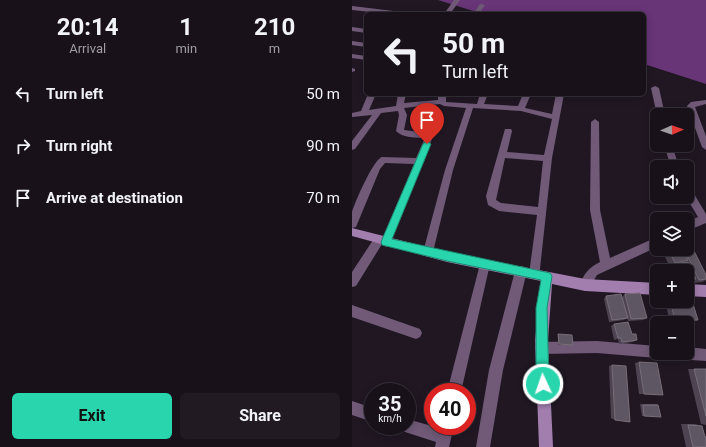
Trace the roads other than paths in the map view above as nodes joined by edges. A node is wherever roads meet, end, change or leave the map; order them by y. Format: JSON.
{"nodes":[{"id":1,"x":457,"y":0,"type":"edge"},
{"id":2,"x":482,"y":5,"type":"dead end"},
{"id":3,"x":352,"y":8,"type":"edge"},
{"id":4,"x":385,"y":12,"type":"edge"},
{"id":5,"x":448,"y":12,"type":"edge"},
{"id":6,"x":477,"y":12,"type":"edge"},
{"id":7,"x":352,"y":29,"type":"edge"},
{"id":8,"x":364,"y":31,"type":"edge"},
{"id":9,"x":352,"y":43,"type":"edge"},
{"id":10,"x":364,"y":45,"type":"edge"},
{"id":11,"x":352,"y":56,"type":"edge"},
{"id":12,"x":364,"y":58,"type":"edge"},
{"id":13,"x":655,"y":88,"type":"dead end"},
{"id":14,"x":371,"y":96,"type":"edge"},
{"id":15,"x":402,"y":96,"type":"edge"},
{"id":16,"x":483,"y":96,"type":"edge"},
{"id":17,"x":526,"y":96,"type":"edge"},
{"id":18,"x":560,"y":96,"type":"edge"},
{"id":19,"x":442,"y":98,"type":"edge"},
{"id":20,"x":706,"y":102,"type":"edge"},
{"id":21,"x":470,"y":106,"type":"junction"},
{"id":22,"x":480,"y":106,"type":"junction"},
{"id":23,"x":400,"y":107,"type":"junction"},
{"id":24,"x":659,"y":108,"type":"edge"},
{"id":25,"x":521,"y":109,"type":"junction"},
{"id":26,"x":378,"y":112,"type":"junction"},
{"id":27,"x":364,"y":113,"type":"junction"},
{"id":28,"x":352,"y":115,"type":"edge"},
{"id":29,"x":555,"y":117,"type":"junction"},
{"id":30,"x":595,"y":122,"type":"dead end"},
{"id":31,"x":508,"y":131,"type":"dead end"},
{"id":32,"x":706,"y":147,"type":"edge"},
{"id":33,"x":352,"y":148,"type":"edge"},
{"id":34,"x":502,"y":155,"type":"junction"},
{"id":35,"x":548,"y":158,"type":"junction"},
{"id":36,"x":420,"y":161,"type":"junction"},
{"id":37,"x":694,"y":202,"type":"edge"},
{"id":38,"x":542,"y":211,"type":"junction"},
{"id":39,"x":704,"y":218,"type":"edge"},
{"id":40,"x":694,"y":223,"type":"edge"},
{"id":41,"x":352,"y":224,"type":"edge"},
{"id":42,"x":352,"y":232,"type":"edge"},
{"id":43,"x":383,"y":241,"type":"junction"},
{"id":44,"x":650,"y":245,"type":"edge"},
{"id":45,"x":428,"y":252,"type":"junction"},
{"id":46,"x":485,"y":264,"type":"junction"},
{"id":47,"x":606,"y":265,"type":"junction"},
{"id":48,"x":521,"y":272,"type":"junction"},
{"id":49,"x":541,"y":275,"type":"junction"},
{"id":50,"x":352,"y":282,"type":"edge"},
{"id":51,"x":585,"y":285,"type":"junction"},
{"id":52,"x":650,"y":289,"type":"edge"},
{"id":53,"x":694,"y":290,"type":"edge"},
{"id":54,"x":706,"y":291,"type":"edge"},
{"id":55,"x":352,"y":311,"type":"edge"},
{"id":56,"x":416,"y":333,"type":"dead end"},
{"id":57,"x":541,"y":348,"type":"junction"},
{"id":58,"x":650,"y":351,"type":"edge"},
{"id":59,"x":694,"y":354,"type":"edge"},
{"id":60,"x":706,"y":355,"type":"edge"},
{"id":61,"x":456,"y":383,"type":"edge"},
{"id":62,"x":352,"y":408,"type":"edge"},
{"id":63,"x":364,"y":412,"type":"edge"},
{"id":64,"x":416,"y":429,"type":"edge"},
{"id":65,"x":444,"y":437,"type":"edge"},
{"id":66,"x":483,"y":447,"type":"edge"},
{"id":67,"x":546,"y":447,"type":"edge"}],
"edges":[{"from":1,"to":5,"type":"street"},
{"from":2,"to":6,"type":"street"},
{"from":3,"to":4,"type":"street"},
{"from":7,"to":8,"type":"street"},
{"from":9,"to":10,"type":"street"},
{"from":11,"to":12,"type":"street"},
{"from":13,"to":24,"type":"street"},
{"from":14,"to":27,"type":"street"},
{"from":15,"to":23,"type":"street"},
{"from":16,"to":22,"type":"street"},
{"from":17,"to":25,"type":"street"},
{"from":18,"to":29,"type":"street"},
{"from":19,"to":21,"type":"street"},
{"from":19,"to":23,"type":"street"},
{"from":20,"to":32,"type":"street"},
{"from":21,"to":22,"type":"street"},
{"from":21,"to":45,"type":"street"},
{"from":22,"to":25,"type":"street"},
{"from":23,"to":26,"type":"street"},
{"from":23,"to":36,"type":"street"},
{"from":25,"to":29,"type":"street"},
{"from":26,"to":27,"type":"street"},
{"from":26,"to":33,"type":"street"},
{"from":27,"to":28,"type":"street"},
{"from":29,"to":35,"type":"street"},
{"from":30,"to":47,"type":"street"},
{"from":31,"to":34,"type":"street"},
{"from":34,"to":35,"type":"street"},
{"from":34,"to":38,"type":"street"},
{"from":35,"to":38,"type":"street"},
{"from":36,"to":41,"type":"street"},
{"from":36,"to":43,"type":"street"},
{"from":37,"to":39,"type":"street"},
{"from":38,"to":49,"type":"street"},
{"from":39,"to":40,"type":"street"},
{"from":42,"to":43,"type":"street"},
{"from":43,"to":45,"type":"street"},
{"from":43,"to":50,"type":"street"},
{"from":44,"to":47,"type":"street"},
{"from":45,"to":46,"type":"street"},
{"from":46,"to":48,"type":"street"},
{"from":46,"to":61,"type":"street"},
{"from":47,"to":51,"type":"street"},
{"from":48,"to":49,"type":"street"},
{"from":48,"to":66,"type":"street"},
{"from":49,"to":51,"type":"street"},
{"from":49,"to":57,"type":"street"},
{"from":51,"to":52,"type":"street"},
{"from":53,"to":54,"type":"street"},
{"from":55,"to":56,"type":"street"},
{"from":57,"to":58,"type":"street"},
{"from":57,"to":67,"type":"street"},
{"from":59,"to":60,"type":"street"},
{"from":62,"to":63,"type":"street"},
{"from":64,"to":65,"type":"street"}]}
